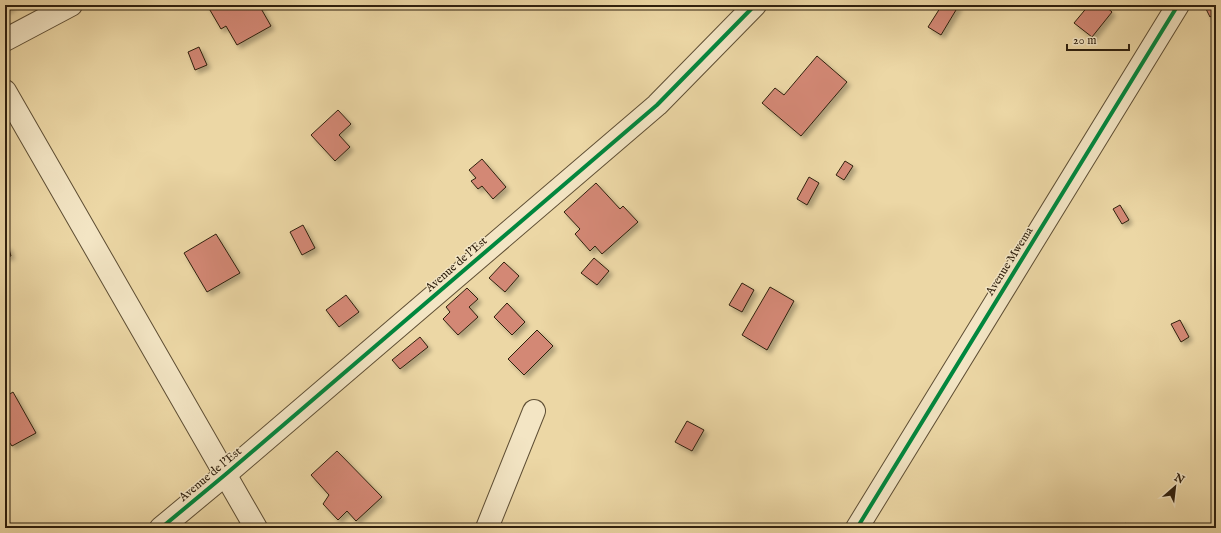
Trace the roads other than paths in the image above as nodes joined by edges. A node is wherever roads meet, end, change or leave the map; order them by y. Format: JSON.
{"nodes":[{"id":1,"x":71,"y":5,"type":"edge"},
{"id":2,"x":756,"y":5,"type":"edge"},
{"id":3,"x":1178,"y":5,"type":"edge"},
{"id":4,"x":5,"y":40,"type":"edge"},
{"id":5,"x":5,"y":91,"type":"edge"},
{"id":6,"x":534,"y":411,"type":"dead end"},
{"id":7,"x":226,"y":474,"type":"junction"},
{"id":8,"x":161,"y":528,"type":"edge"},
{"id":9,"x":256,"y":528,"type":"edge"},
{"id":10,"x":487,"y":528,"type":"edge"},
{"id":11,"x":857,"y":528,"type":"edge"}],
"edges":[{"from":1,"to":4,"type":"street"},
{"from":2,"to":7,"type":"street","name":"Avenue de l'Est"},
{"from":3,"to":11,"type":"street","name":"Avenue Mwema"},
{"from":5,"to":7,"type":"street"},
{"from":6,"to":10,"type":"street"},
{"from":7,"to":8,"type":"street","name":"Avenue de l'Est"},
{"from":7,"to":9,"type":"street"}]}
